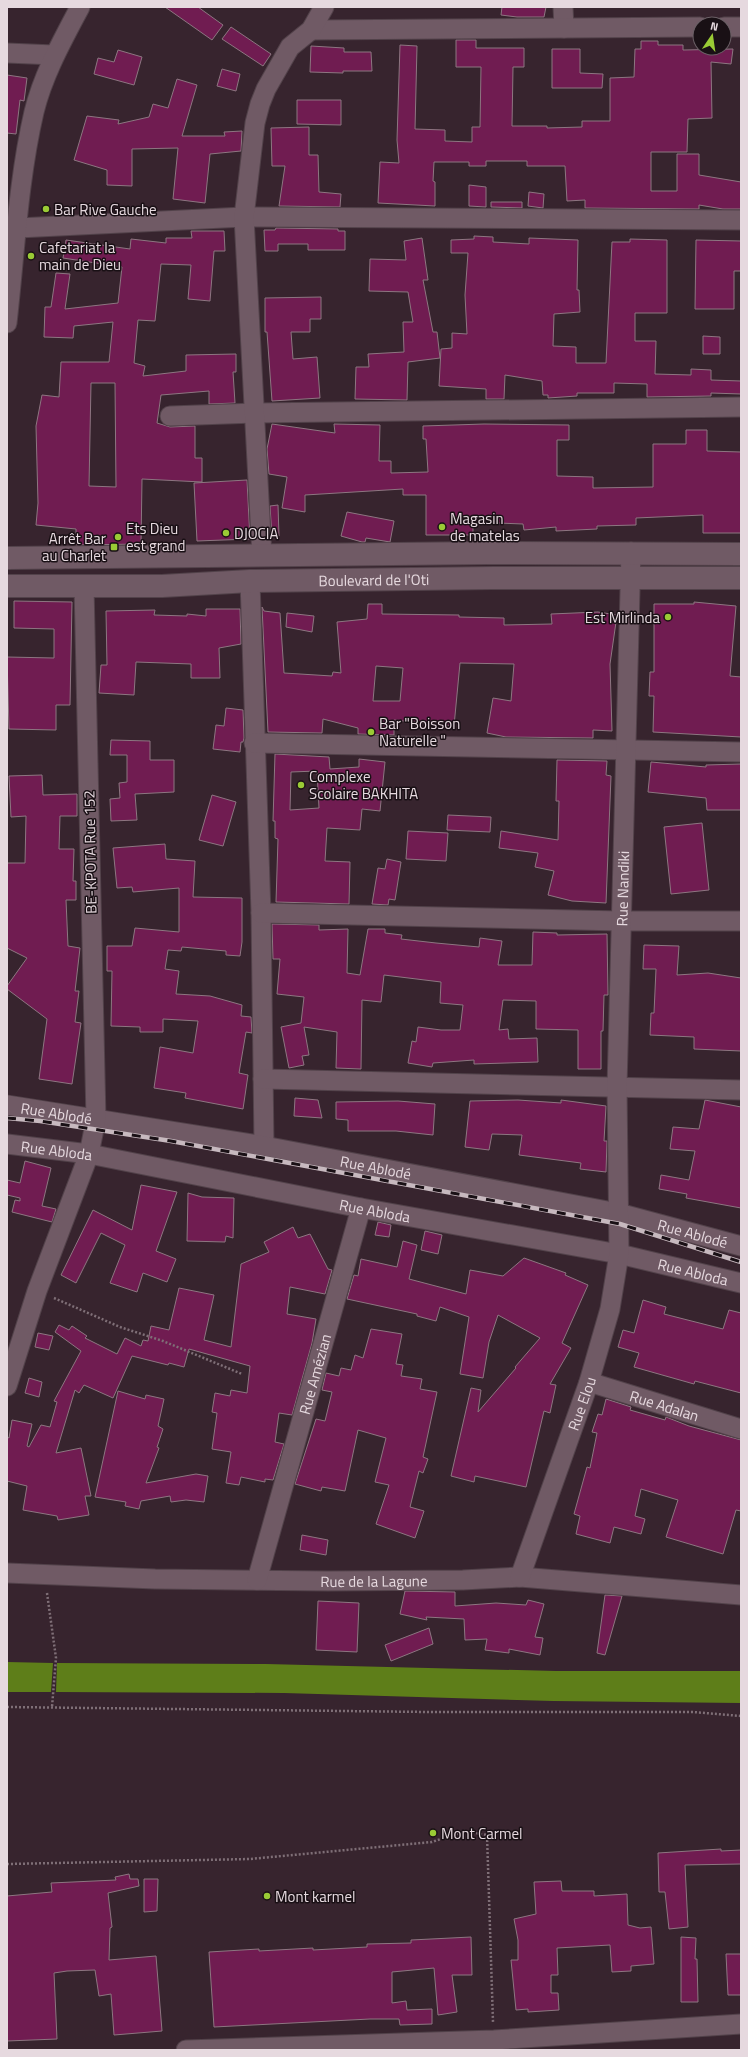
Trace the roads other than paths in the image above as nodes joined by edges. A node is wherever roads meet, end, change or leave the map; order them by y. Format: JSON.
{"nodes":[{"id":1,"x":80,"y":7,"type":"edge"},
{"id":2,"x":324,"y":7,"type":"edge"},
{"id":3,"x":563,"y":7,"type":"edge"},
{"id":4,"x":692,"y":27,"type":"edge"},
{"id":5,"x":564,"y":28,"type":"junction"},
{"id":6,"x":311,"y":30,"type":"junction"},
{"id":7,"x":7,"y":53,"type":"edge"},
{"id":8,"x":54,"y":55,"type":"junction"},
{"id":9,"x":244,"y":217,"type":"junction"},
{"id":10,"x":741,"y":220,"type":"edge"},
{"id":11,"x":18,"y":228,"type":"junction"},
{"id":12,"x":7,"y":323,"type":"edge"},
{"id":13,"x":741,"y":407,"type":"edge"},
{"id":14,"x":255,"y":413,"type":"junction"},
{"id":15,"x":170,"y":416,"type":"dead end"},
{"id":16,"x":631,"y":552,"type":"junction"},
{"id":17,"x":741,"y":554,"type":"edge"},
{"id":18,"x":262,"y":556,"type":"junction"},
{"id":19,"x":7,"y":558,"type":"edge"},
{"id":20,"x":630,"y":578,"type":"junction"},
{"id":21,"x":741,"y":578,"type":"edge"},
{"id":22,"x":250,"y":581,"type":"junction"},
{"id":23,"x":7,"y":586,"type":"edge"},
{"id":24,"x":84,"y":586,"type":"junction"},
{"id":25,"x":254,"y":742,"type":"junction"},
{"id":26,"x":626,"y":750,"type":"junction"},
{"id":27,"x":741,"y":752,"type":"edge"},
{"id":28,"x":261,"y":913,"type":"junction"},
{"id":29,"x":622,"y":921,"type":"junction"},
{"id":30,"x":741,"y":921,"type":"edge"},
{"id":31,"x":263,"y":1079,"type":"junction"},
{"id":32,"x":617,"y":1087,"type":"junction"},
{"id":33,"x":741,"y":1090,"type":"edge"},
{"id":34,"x":7,"y":1105,"type":"edge"},
{"id":35,"x":96,"y":1118,"type":"junction"},
{"id":36,"x":7,"y":1144,"type":"edge"},
{"id":37,"x":264,"y":1146,"type":"junction"},
{"id":38,"x":89,"y":1154,"type":"junction"},
{"id":39,"x":361,"y":1208,"type":"junction"},
{"id":40,"x":619,"y":1219,"type":"junction"},
{"id":41,"x":741,"y":1246,"type":"edge"},
{"id":42,"x":619,"y":1254,"type":"junction"},
{"id":43,"x":741,"y":1283,"type":"edge"},
{"id":44,"x":589,"y":1382,"type":"junction"},
{"id":45,"x":7,"y":1386,"type":"edge"},
{"id":46,"x":741,"y":1429,"type":"edge"},
{"id":47,"x":7,"y":1573,"type":"edge"},
{"id":48,"x":520,"y":1577,"type":"junction"},
{"id":49,"x":257,"y":1580,"type":"junction"},
{"id":50,"x":741,"y":1595,"type":"edge"},
{"id":51,"x":741,"y":2024,"type":"edge"},
{"id":52,"x":494,"y":2045,"type":"edge"},
{"id":53,"x":186,"y":2050,"type":"edge"}],
"edges":[{"from":1,"to":8,"type":"street"},
{"from":2,"to":6,"type":"street"},
{"from":3,"to":5,"type":"street"},
{"from":4,"to":5,"type":"street"},
{"from":5,"to":6,"type":"street"},
{"from":6,"to":9,"type":"street"},
{"from":7,"to":8,"type":"street"},
{"from":8,"to":11,"type":"street"},
{"from":9,"to":10,"type":"street"},
{"from":9,"to":11,"type":"street"},
{"from":9,"to":14,"type":"street"},
{"from":11,"to":12,"type":"street"},
{"from":13,"to":14,"type":"street"},
{"from":14,"to":15,"type":"street"},
{"from":14,"to":18,"type":"street"},
{"from":16,"to":17,"type":"main road","name":"Boulevard de l'Oti"},
{"from":16,"to":18,"type":"main road","name":"Boulevard de l'Oti"},
{"from":16,"to":20,"type":"street","name":"Rue Nandiki"},
{"from":18,"to":19,"type":"main road","name":"Boulevard de l'Oti"},
{"from":20,"to":21,"type":"main road","name":"Boulevard de l'Oti"},
{"from":20,"to":22,"type":"main road","name":"Boulevard de l'Oti"},
{"from":20,"to":26,"type":"street","name":"Rue Nandiki"},
{"from":22,"to":24,"type":"main road","name":"Boulevard de l'Oti"},
{"from":22,"to":25,"type":"street"},
{"from":23,"to":24,"type":"main road","name":"Boulevard de l'Oti"},
{"from":24,"to":35,"type":"street","name":"BE-KPOTA Rue 152"},
{"from":25,"to":26,"type":"street"},
{"from":25,"to":28,"type":"street"},
{"from":26,"to":27,"type":"street"},
{"from":26,"to":29,"type":"street","name":"Rue Nandiki"},
{"from":28,"to":29,"type":"street"},
{"from":28,"to":31,"type":"street"},
{"from":29,"to":30,"type":"street"},
{"from":29,"to":32,"type":"street","name":"Rue Nandiki"},
{"from":31,"to":32,"type":"street"},
{"from":31,"to":37,"type":"street"},
{"from":32,"to":33,"type":"street"},
{"from":32,"to":40,"type":"street","name":"Rue Nandiki"},
{"from":34,"to":35,"type":"street","name":"Rue Ablodé"},
{"from":35,"to":37,"type":"street","name":"Rue Ablodé"},
{"from":35,"to":38,"type":"street","name":"BE-KPOTA Rue 152"},
{"from":36,"to":38,"type":"street","name":"Rue Abloda"},
{"from":37,"to":40,"type":"street","name":"Rue Ablodé"},
{"from":38,"to":39,"type":"street","name":"Rue Abloda"},
{"from":38,"to":45,"type":"street","name":"BE-KPOTA Rue 152"},
{"from":39,"to":42,"type":"street","name":"Rue Abloda"},
{"from":39,"to":49,"type":"street","name":"Rue Amézian"},
{"from":40,"to":41,"type":"street","name":"Rue Ablodé"},
{"from":40,"to":42,"type":"street","name":"Rue Elou"},
{"from":42,"to":43,"type":"street","name":"Rue Abloda"},
{"from":42,"to":44,"type":"street","name":"Rue Elou"},
{"from":44,"to":46,"type":"street","name":"Rue Adalan"},
{"from":44,"to":48,"type":"street","name":"Rue Elou"},
{"from":47,"to":49,"type":"street","name":"Rue de la Lagune"},
{"from":48,"to":49,"type":"street","name":"Rue de la Lagune"},
{"from":48,"to":50,"type":"street","name":"Rue de la Lagune"},
{"from":51,"to":52,"type":"street"},
{"from":52,"to":53,"type":"street"}]}
